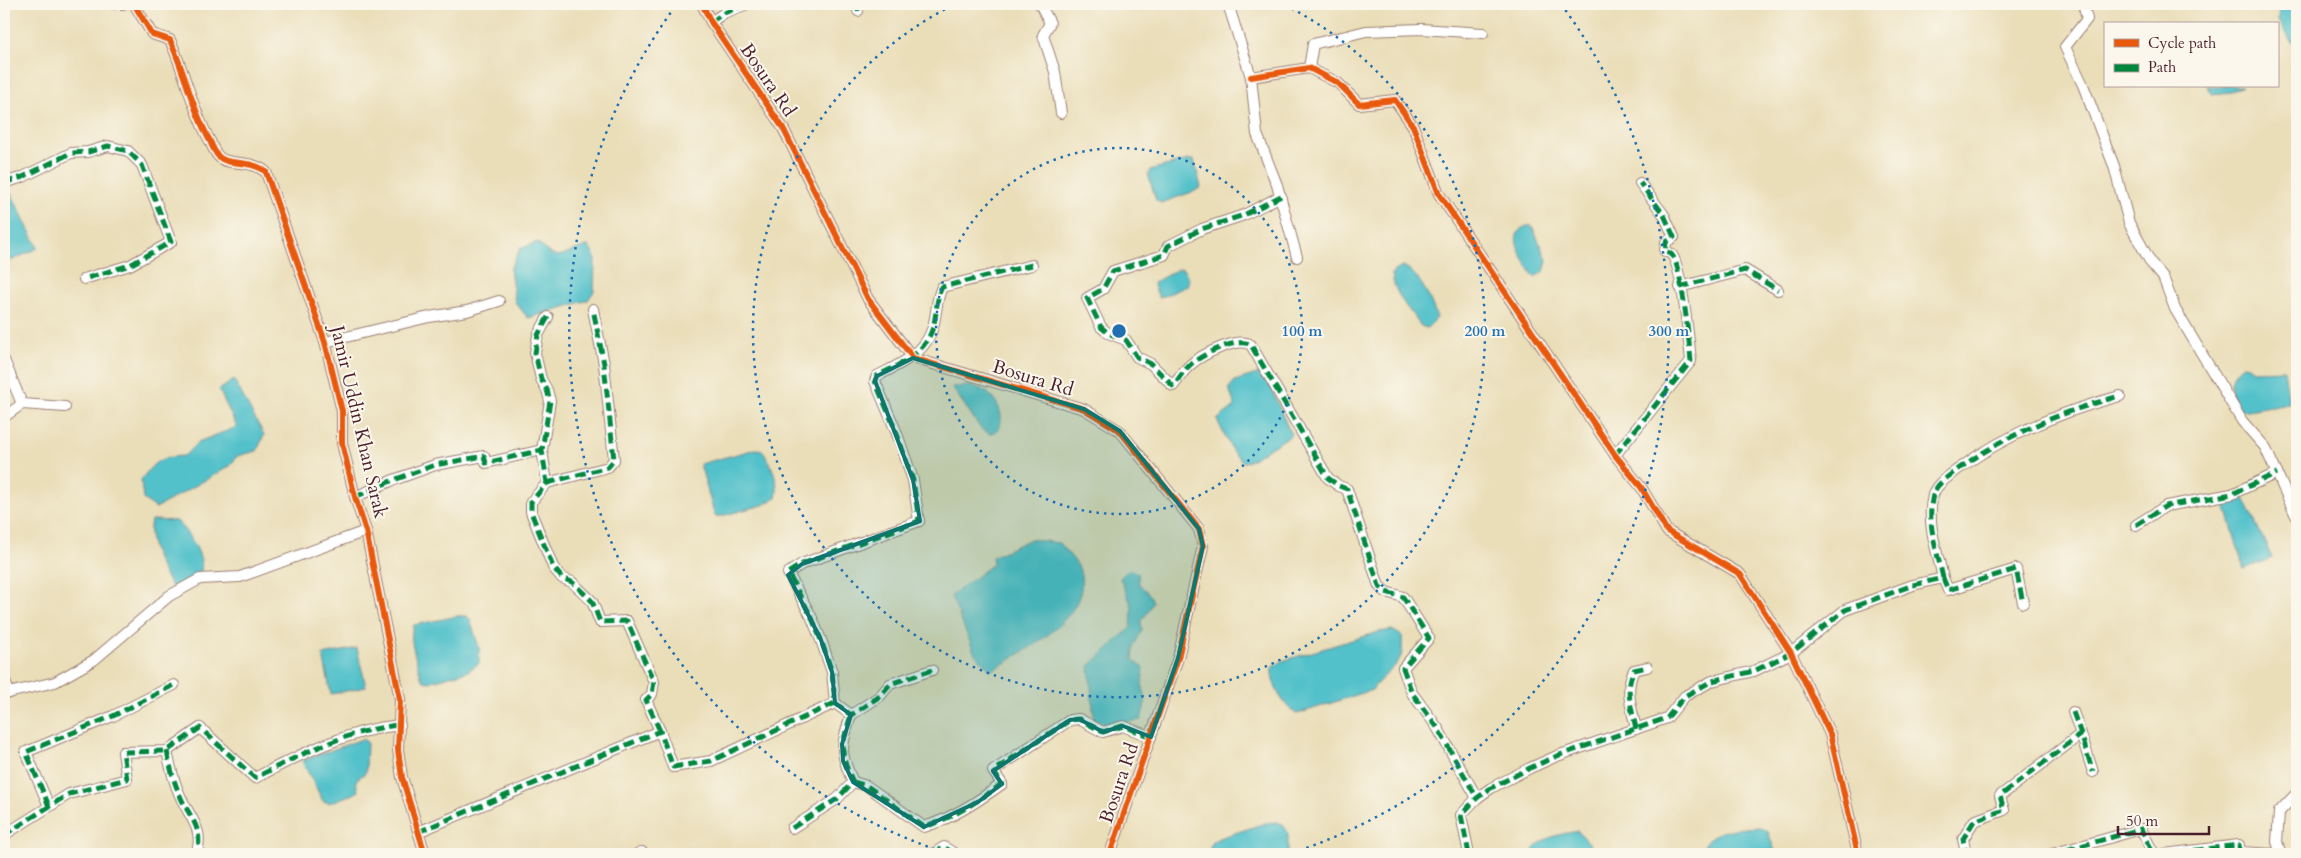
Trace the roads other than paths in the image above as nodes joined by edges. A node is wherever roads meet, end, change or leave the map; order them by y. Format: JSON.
{"nodes":[{"id":1,"x":114,"y":4,"type":"edge"},
{"id":2,"x":123,"y":4,"type":"edge"},
{"id":3,"x":134,"y":4,"type":"edge"},
{"id":4,"x":702,"y":4,"type":"edge"},
{"id":5,"x":747,"y":4,"type":"edge"},
{"id":6,"x":1043,"y":4,"type":"edge"},
{"id":7,"x":1228,"y":4,"type":"edge"},
{"id":8,"x":2082,"y":4,"type":"edge"},
{"id":9,"x":711,"y":22,"type":"junction"},
{"id":10,"x":1483,"y":33,"type":"dead end"},
{"id":11,"x":1309,"y":68,"type":"junction"},
{"id":12,"x":1251,"y":77,"type":"junction"},
{"id":13,"x":1061,"y":113,"type":"dead end"},
{"id":14,"x":4,"y":182,"type":"edge"},
{"id":15,"x":1640,"y":183,"type":"dead end"},
{"id":16,"x":1281,"y":196,"type":"junction"},
{"id":17,"x":1297,"y":257,"type":"dead end"},
{"id":18,"x":1032,"y":264,"type":"dead end"},
{"id":19,"x":84,"y":279,"type":"dead end"},
{"id":20,"x":1680,"y":287,"type":"junction"},
{"id":21,"x":1778,"y":290,"type":"dead end"},
{"id":22,"x":499,"y":301,"type":"dead end"},
{"id":23,"x":593,"y":309,"type":"dead end"},
{"id":24,"x":548,"y":317,"type":"dead end"},
{"id":25,"x":325,"y":342,"type":"junction"},
{"id":26,"x":913,"y":358,"type":"junction"},
{"id":27,"x":4,"y":360,"type":"edge"},
{"id":28,"x":2120,"y":396,"type":"dead end"},
{"id":29,"x":22,"y":404,"type":"junction"},
{"id":30,"x":65,"y":407,"type":"dead end"},
{"id":31,"x":4,"y":416,"type":"edge"},
{"id":32,"x":542,"y":450,"type":"junction"},
{"id":33,"x":1615,"y":455,"type":"junction"},
{"id":34,"x":2277,"y":473,"type":"junction"},
{"id":35,"x":547,"y":483,"type":"junction"},
{"id":36,"x":355,"y":497,"type":"junction"},
{"id":37,"x":2297,"y":518,"type":"edge"},
{"id":38,"x":2136,"y":525,"type":"dead end"},
{"id":39,"x":366,"y":531,"type":"junction"},
{"id":40,"x":1942,"y":578,"type":"junction"},
{"id":41,"x":2023,"y":603,"type":"dead end"},
{"id":42,"x":1791,"y":653,"type":"junction"},
{"id":43,"x":1647,"y":668,"type":"dead end"},
{"id":44,"x":932,"y":670,"type":"dead end"},
{"id":45,"x":4,"y":678,"type":"edge"},
{"id":46,"x":174,"y":685,"type":"dead end"},
{"id":47,"x":6,"y":694,"type":"edge"},
{"id":48,"x":835,"y":702,"type":"junction"},
{"id":49,"x":2074,"y":712,"type":"dead end"},
{"id":50,"x":851,"y":715,"type":"junction"},
{"id":51,"x":400,"y":725,"type":"junction"},
{"id":52,"x":1636,"y":729,"type":"junction"},
{"id":53,"x":660,"y":731,"type":"junction"},
{"id":54,"x":2080,"y":734,"type":"junction"},
{"id":55,"x":1151,"y":736,"type":"junction"},
{"id":56,"x":166,"y":751,"type":"junction"},
{"id":57,"x":2093,"y":772,"type":"dead end"},
{"id":58,"x":853,"y":782,"type":"junction"},
{"id":59,"x":2297,"y":793,"type":"edge"},
{"id":60,"x":1477,"y":798,"type":"junction"},
{"id":61,"x":49,"y":806,"type":"junction"},
{"id":62,"x":792,"y":828,"type":"dead end"},
{"id":63,"x":418,"y":832,"type":"junction"},
{"id":64,"x":4,"y":835,"type":"edge"},
{"id":65,"x":196,"y":854,"type":"edge"},
{"id":66,"x":425,"y":854,"type":"edge"},
{"id":67,"x":636,"y":854,"type":"edge"},
{"id":68,"x":644,"y":854,"type":"edge"},
{"id":69,"x":933,"y":854,"type":"edge"},
{"id":70,"x":955,"y":854,"type":"edge"},
{"id":71,"x":1110,"y":854,"type":"edge"},
{"id":72,"x":1469,"y":854,"type":"edge"},
{"id":73,"x":1858,"y":854,"type":"edge"},
{"id":74,"x":1962,"y":854,"type":"edge"},
{"id":75,"x":2052,"y":854,"type":"edge"},
{"id":76,"x":2154,"y":854,"type":"edge"},
{"id":77,"x":2164,"y":854,"type":"edge"},
{"id":78,"x":2275,"y":854,"type":"edge"},
{"id":79,"x":2281,"y":854,"type":"edge"}],
"edges":[{"from":1,"to":2,"type":"street"},
{"from":3,"to":25,"type":"street","name":"Jamir Uddin Khan Sarak"},
{"from":4,"to":9,"type":"street","name":"Bosura Rd"},
{"from":5,"to":9,"type":"street"},
{"from":6,"to":13,"type":"street"},
{"from":7,"to":12,"type":"street"},
{"from":8,"to":34,"type":"street"},
{"from":9,"to":26,"type":"street","name":"Bosura Rd"},
{"from":10,"to":11,"type":"street"},
{"from":11,"to":12,"type":"street"},
{"from":11,"to":33,"type":"street"},
{"from":12,"to":16,"type":"street"},
{"from":14,"to":19,"type":"street"},
{"from":15,"to":20,"type":"street"},
{"from":16,"to":17,"type":"street"},
{"from":16,"to":60,"type":"street"},
{"from":18,"to":26,"type":"street"},
{"from":20,"to":21,"type":"street"},
{"from":20,"to":33,"type":"street"},
{"from":22,"to":25,"type":"street"},
{"from":23,"to":35,"type":"street"},
{"from":24,"to":32,"type":"street"},
{"from":25,"to":36,"type":"street","name":"Jamir Uddin Khan Sarak"},
{"from":26,"to":48,"type":"street"},
{"from":26,"to":55,"type":"street","name":"Bosura Rd"},
{"from":27,"to":29,"type":"street"},
{"from":28,"to":40,"type":"street"},
{"from":29,"to":30,"type":"street"},
{"from":29,"to":31,"type":"street"},
{"from":32,"to":35,"type":"street"},
{"from":32,"to":36,"type":"street"},
{"from":33,"to":42,"type":"street"},
{"from":34,"to":37,"type":"street"},
{"from":34,"to":38,"type":"street"},
{"from":35,"to":53,"type":"street"},
{"from":36,"to":39,"type":"street","name":"Jamir Uddin Khan Sarak"},
{"from":39,"to":47,"type":"street"},
{"from":39,"to":51,"type":"street","name":"Jamir Uddin Khan Sarak"},
{"from":40,"to":41,"type":"street"},
{"from":40,"to":42,"type":"street"},
{"from":42,"to":52,"type":"street"},
{"from":42,"to":73,"type":"street"},
{"from":43,"to":52,"type":"street"},
{"from":44,"to":50,"type":"street"},
{"from":45,"to":47,"type":"street"},
{"from":46,"to":61,"type":"street"},
{"from":48,"to":50,"type":"street"},
{"from":48,"to":53,"type":"street"},
{"from":49,"to":54,"type":"street"},
{"from":50,"to":58,"type":"street"},
{"from":51,"to":56,"type":"street"},
{"from":51,"to":63,"type":"street","name":"Jamir Uddin Khan Sarak"},
{"from":52,"to":60,"type":"street"},
{"from":53,"to":63,"type":"street"},
{"from":54,"to":57,"type":"street"},
{"from":54,"to":74,"type":"street"},
{"from":55,"to":58,"type":"street"},
{"from":55,"to":71,"type":"street","name":"Bosura Rd"},
{"from":56,"to":61,"type":"street"},
{"from":56,"to":65,"type":"street"},
{"from":58,"to":62,"type":"street"},
{"from":59,"to":79,"type":"street"},
{"from":60,"to":72,"type":"street"},
{"from":61,"to":64,"type":"street"},
{"from":63,"to":66,"type":"street","name":"Jamir Uddin Khan Sarak"},
{"from":67,"to":68,"type":"street"},
{"from":69,"to":70,"type":"street"},
{"from":75,"to":76,"type":"street"},
{"from":77,"to":78,"type":"street"}]}
